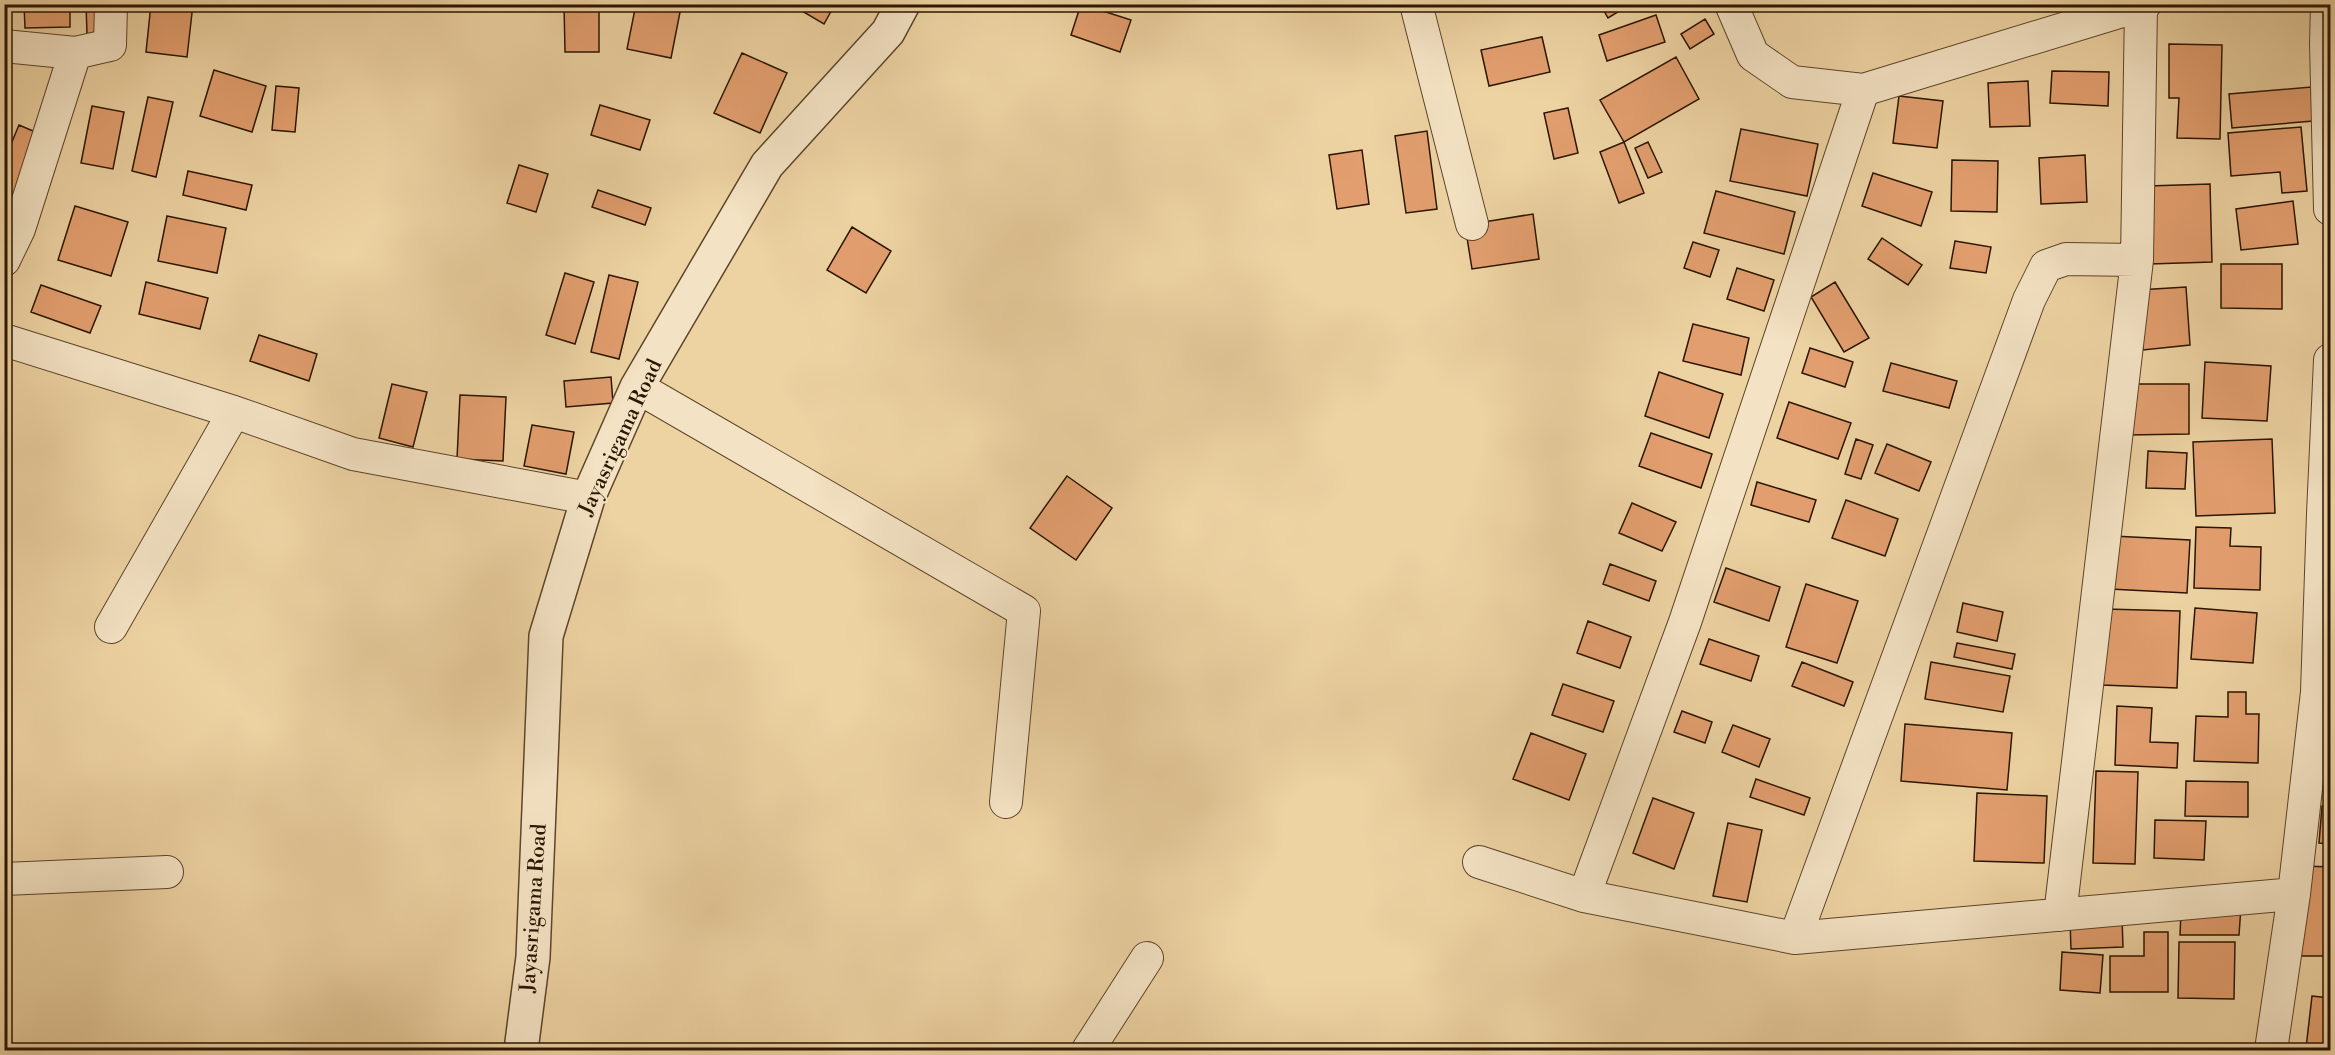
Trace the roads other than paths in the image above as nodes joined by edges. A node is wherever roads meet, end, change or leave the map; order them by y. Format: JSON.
{"nodes":[{"id":1,"x":111,"y":4,"type":"edge"},
{"id":2,"x":903,"y":4,"type":"edge"},
{"id":3,"x":1416,"y":4,"type":"edge"},
{"id":4,"x":1731,"y":4,"type":"edge"},
{"id":5,"x":2327,"y":4,"type":"edge"},
{"id":6,"x":2143,"y":5,"type":"edge"},
{"id":7,"x":2328,"y":45,"type":"edge"},
{"id":8,"x":4,"y":46,"type":"edge"},
{"id":9,"x":75,"y":53,"type":"junction"},
{"id":10,"x":1863,"y":90,"type":"junction"},
{"id":11,"x":2331,"y":209,"type":"edge"},
{"id":12,"x":1472,"y":224,"type":"dead end"},
{"id":13,"x":4,"y":260,"type":"edge"},
{"id":14,"x":2137,"y":260,"type":"junction"},
{"id":15,"x":4,"y":340,"type":"edge"},
{"id":16,"x":2331,"y":360,"type":"edge"},
{"id":17,"x":638,"y":387,"type":"junction"},
{"id":18,"x":234,"y":412,"type":"junction"},
{"id":19,"x":588,"y":498,"type":"junction"},
{"id":20,"x":2327,"y":514,"type":"edge"},
{"id":21,"x":111,"y":627,"type":"dead end"},
{"id":22,"x":2324,"y":693,"type":"edge"},
{"id":23,"x":1006,"y":802,"type":"dead end"},
{"id":24,"x":1479,"y":862,"type":"dead end"},
{"id":25,"x":167,"y":872,"type":"dead end"},
{"id":26,"x":4,"y":879,"type":"edge"},
{"id":27,"x":2294,"y":894,"type":"junction"},
{"id":28,"x":1584,"y":896,"type":"junction"},
{"id":29,"x":2060,"y":915,"type":"junction"},
{"id":30,"x":1795,"y":938,"type":"junction"},
{"id":31,"x":1148,"y":958,"type":"dead end"},
{"id":32,"x":521,"y":1050,"type":"edge"},
{"id":33,"x":1088,"y":1050,"type":"edge"},
{"id":34,"x":2271,"y":1050,"type":"edge"}],
"edges":[{"from":1,"to":9,"type":"street"},
{"from":2,"to":17,"type":"street","name":"Jayasrigama Road"},
{"from":3,"to":12,"type":"street"},
{"from":4,"to":10,"type":"street"},
{"from":5,"to":7,"type":"street"},
{"from":6,"to":10,"type":"street"},
{"from":6,"to":14,"type":"street"},
{"from":7,"to":11,"type":"street"},
{"from":8,"to":9,"type":"street"},
{"from":9,"to":13,"type":"street"},
{"from":10,"to":28,"type":"street"},
{"from":14,"to":29,"type":"street"},
{"from":14,"to":30,"type":"street"},
{"from":15,"to":18,"type":"street"},
{"from":16,"to":20,"type":"street"},
{"from":17,"to":19,"type":"street","name":"Jayasrigama Road"},
{"from":17,"to":23,"type":"street"},
{"from":18,"to":19,"type":"street"},
{"from":18,"to":21,"type":"street"},
{"from":19,"to":32,"type":"street","name":"Jayasrigama Road"},
{"from":20,"to":22,"type":"street"},
{"from":22,"to":27,"type":"street"},
{"from":24,"to":28,"type":"street"},
{"from":25,"to":26,"type":"street"},
{"from":27,"to":29,"type":"street"},
{"from":27,"to":34,"type":"street"},
{"from":28,"to":30,"type":"street"},
{"from":29,"to":30,"type":"street"},
{"from":31,"to":33,"type":"street"}]}
